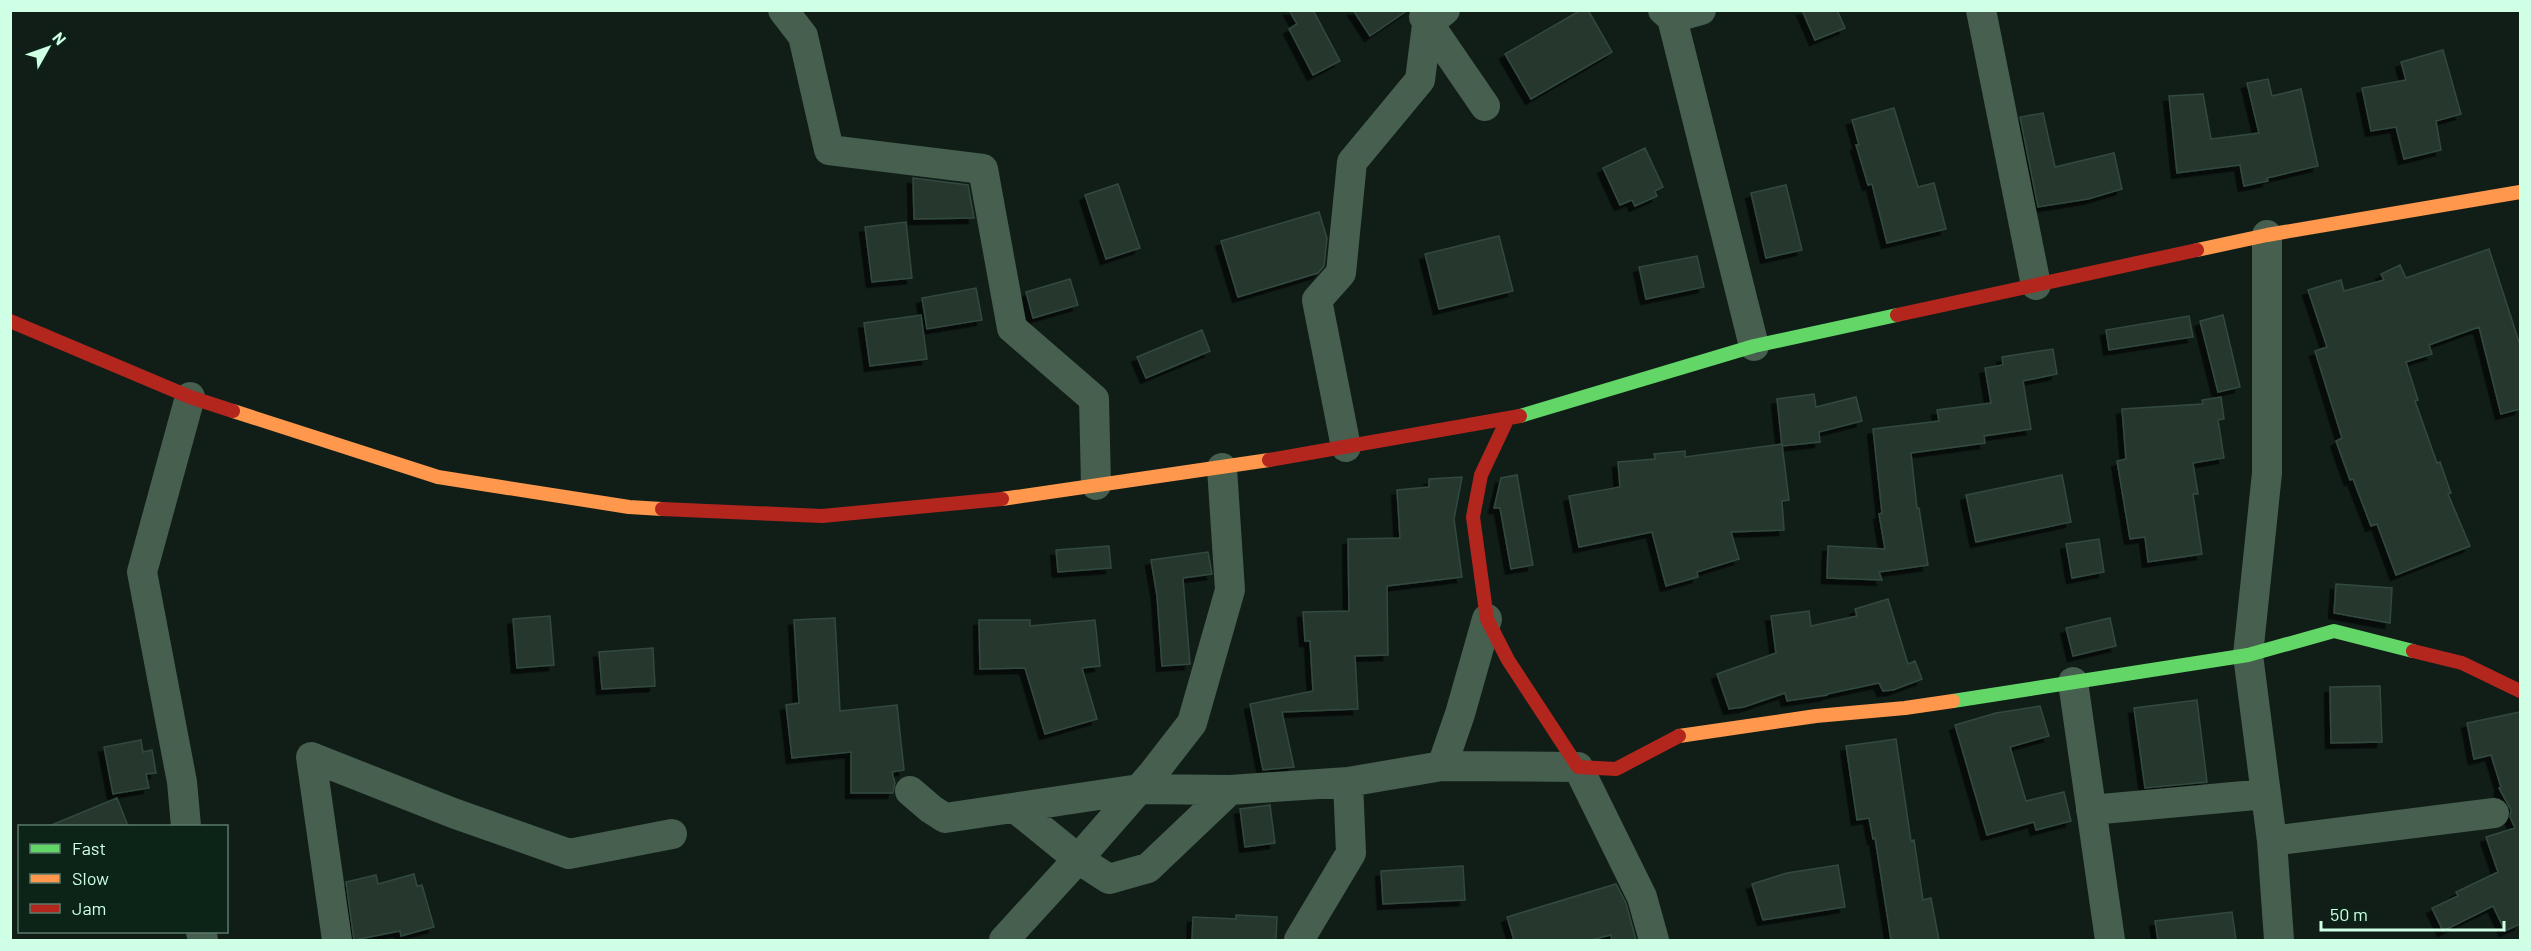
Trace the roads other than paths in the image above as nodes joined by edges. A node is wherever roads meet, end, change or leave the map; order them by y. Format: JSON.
{"nodes":[{"id":1,"x":783,"y":10,"type":"edge"},
{"id":2,"x":1701,"y":10,"type":"edge"},
{"id":3,"x":1981,"y":10,"type":"edge"},
{"id":4,"x":1668,"y":13,"type":"edge"},
{"id":5,"x":1431,"y":15,"type":"edge"},
{"id":6,"x":1485,"y":106,"type":"dead end"},
{"id":7,"x":2520,"y":192,"type":"edge"},
{"id":8,"x":2267,"y":235,"type":"junction"},
{"id":9,"x":2036,"y":285,"type":"junction"},
{"id":10,"x":10,"y":321,"type":"edge"},
{"id":11,"x":1755,"y":346,"type":"junction"},
{"id":12,"x":190,"y":396,"type":"junction"},
{"id":13,"x":1507,"y":420,"type":"junction"},
{"id":14,"x":1346,"y":447,"type":"junction"},
{"id":15,"x":1222,"y":468,"type":"junction"},
{"id":16,"x":1096,"y":485,"type":"junction"},
{"id":17,"x":1487,"y":619,"type":"junction"},
{"id":18,"x":2248,"y":655,"type":"junction"},
{"id":19,"x":2073,"y":682,"type":"junction"},
{"id":20,"x":2520,"y":691,"type":"edge"},
{"id":21,"x":1442,"y":766,"type":"junction"},
{"id":22,"x":1578,"y":767,"type":"junction"},
{"id":23,"x":1348,"y":782,"type":"junction"},
{"id":24,"x":1139,"y":789,"type":"junction"},
{"id":25,"x":1230,"y":790,"type":"junction"},
{"id":26,"x":910,"y":791,"type":"dead end"},
{"id":27,"x":2266,"y":794,"type":"junction"},
{"id":28,"x":1015,"y":807,"type":"junction"},
{"id":29,"x":2091,"y":810,"type":"junction"},
{"id":30,"x":2494,"y":813,"type":"dead end"},
{"id":31,"x":186,"y":825,"type":"edge"},
{"id":32,"x":672,"y":834,"type":"dead end"},
{"id":33,"x":2272,"y":841,"type":"junction"},
{"id":34,"x":1078,"y":859,"type":"junction"},
{"id":35,"x":337,"y":940,"type":"edge"},
{"id":36,"x":1004,"y":940,"type":"edge"},
{"id":37,"x":1299,"y":940,"type":"edge"},
{"id":38,"x":1654,"y":940,"type":"edge"},
{"id":39,"x":2110,"y":940,"type":"edge"},
{"id":40,"x":2280,"y":940,"type":"edge"}],
"edges":[{"from":1,"to":16,"type":"street"},
{"from":2,"to":4,"type":"street"},
{"from":3,"to":9,"type":"street"},
{"from":4,"to":11,"type":"street"},
{"from":5,"to":6,"type":"street"},
{"from":5,"to":14,"type":"street"},
{"from":7,"to":8,"type":"main road"},
{"from":8,"to":9,"type":"main road"},
{"from":8,"to":18,"type":"street"},
{"from":9,"to":11,"type":"main road"},
{"from":10,"to":12,"type":"main road"},
{"from":11,"to":13,"type":"main road"},
{"from":12,"to":16,"type":"main road"},
{"from":12,"to":31,"type":"street"},
{"from":13,"to":14,"type":"main road"},
{"from":13,"to":17,"type":"main road"},
{"from":14,"to":15,"type":"main road"},
{"from":15,"to":16,"type":"main road"},
{"from":15,"to":24,"type":"street"},
{"from":17,"to":21,"type":"street"},
{"from":17,"to":22,"type":"main road"},
{"from":18,"to":19,"type":"main road"},
{"from":18,"to":20,"type":"main road"},
{"from":18,"to":27,"type":"street"},
{"from":19,"to":22,"type":"main road"},
{"from":19,"to":29,"type":"street"},
{"from":21,"to":22,"type":"street"},
{"from":21,"to":23,"type":"street"},
{"from":22,"to":38,"type":"street"},
{"from":23,"to":25,"type":"street"},
{"from":23,"to":37,"type":"street"},
{"from":24,"to":25,"type":"street"},
{"from":24,"to":28,"type":"street"},
{"from":24,"to":34,"type":"street"},
{"from":25,"to":34,"type":"street"},
{"from":26,"to":28,"type":"street"},
{"from":27,"to":29,"type":"street"},
{"from":27,"to":33,"type":"street"},
{"from":28,"to":34,"type":"street"},
{"from":29,"to":39,"type":"street"},
{"from":30,"to":33,"type":"street"},
{"from":32,"to":35,"type":"street"},
{"from":33,"to":40,"type":"street"},
{"from":34,"to":36,"type":"street"}]}
